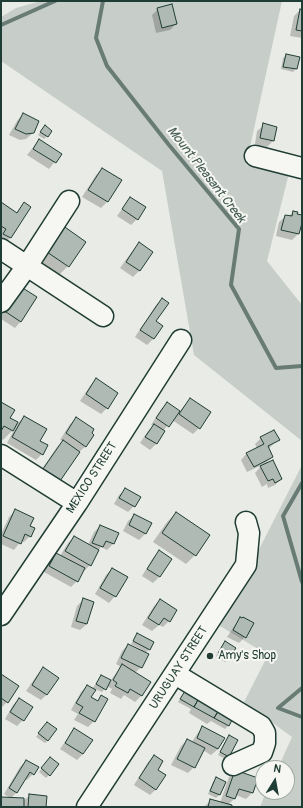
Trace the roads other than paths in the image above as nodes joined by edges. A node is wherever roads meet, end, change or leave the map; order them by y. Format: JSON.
{"nodes":[{"id":1,"x":255,"y":156,"type":"dead end"},
{"id":2,"x":302,"y":168,"type":"edge"},
{"id":3,"x":69,"y":201,"type":"dead end"},
{"id":4,"x":1,"y":249,"type":"edge"},
{"id":5,"x":27,"y":266,"type":"junction"},
{"id":6,"x":1,"y":302,"type":"edge"},
{"id":7,"x":103,"y":316,"type":"dead end"},
{"id":8,"x":181,"y":340,"type":"dead end"},
{"id":9,"x":1,"y":455,"type":"edge"},
{"id":10,"x":77,"y":503,"type":"junction"},
{"id":11,"x":246,"y":522,"type":"dead end"},
{"id":12,"x":1,"y":615,"type":"edge"},
{"id":13,"x":175,"y":674,"type":"junction"},
{"id":14,"x":233,"y":765,"type":"dead end"},
{"id":15,"x":87,"y":807,"type":"edge"}],
"edges":[{"from":1,"to":2,"type":"street"},
{"from":3,"to":5,"type":"street"},
{"from":4,"to":5,"type":"street"},
{"from":5,"to":6,"type":"street"},
{"from":5,"to":7,"type":"street"},
{"from":8,"to":10,"type":"street","name":"MEXICO STREET"},
{"from":9,"to":10,"type":"street"},
{"from":10,"to":12,"type":"street","name":"MEXICO STREET"},
{"from":11,"to":13,"type":"street","name":"URUGUAY STREET"},
{"from":13,"to":14,"type":"street"},
{"from":13,"to":15,"type":"street","name":"URUGUAY STREET"}]}
